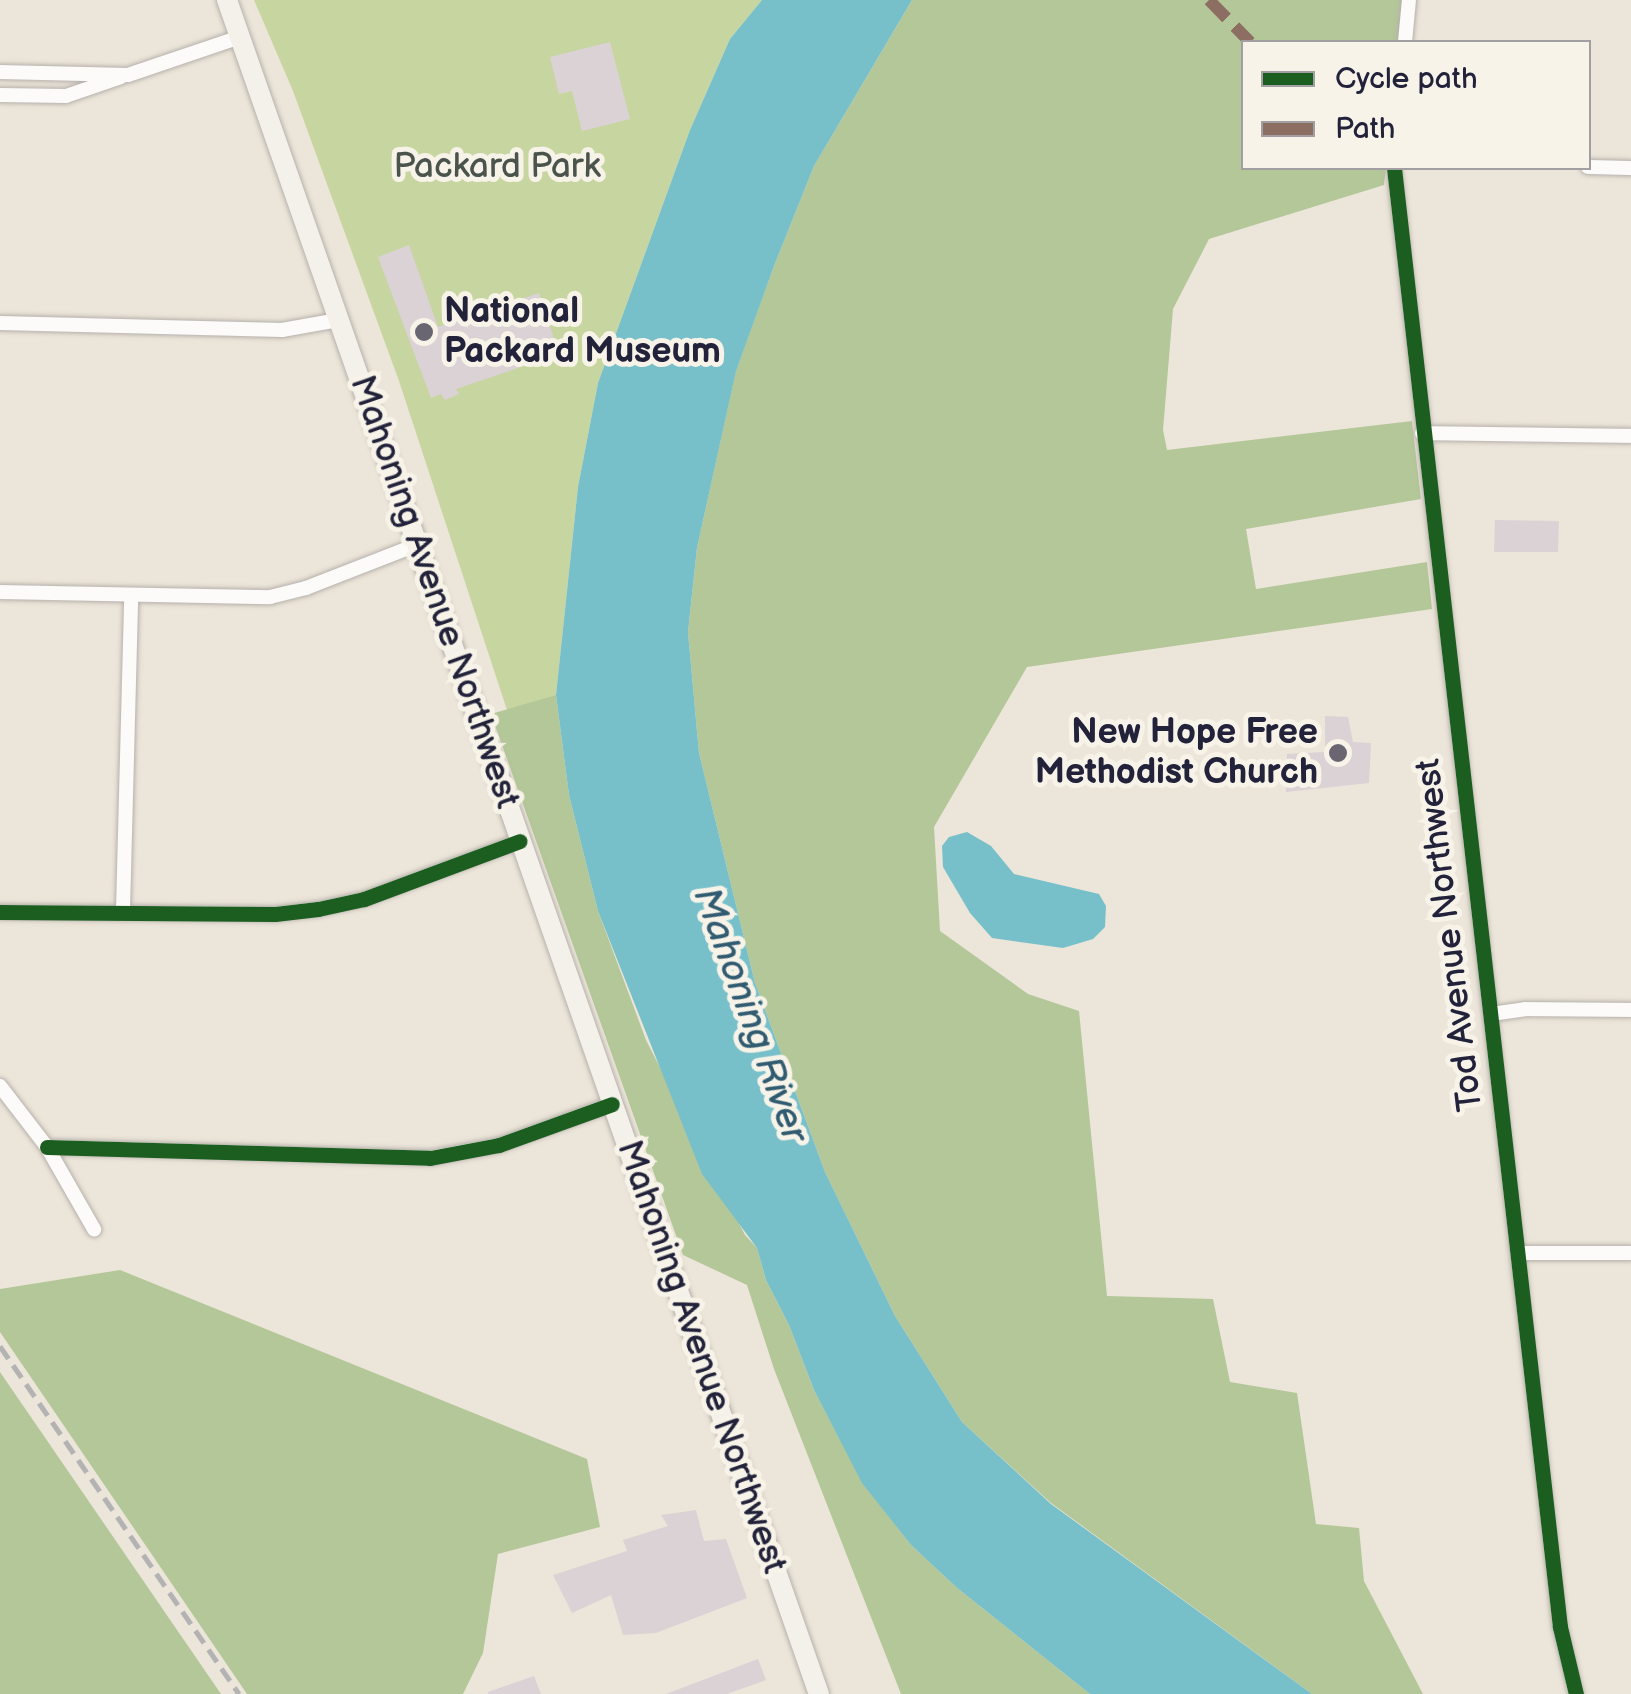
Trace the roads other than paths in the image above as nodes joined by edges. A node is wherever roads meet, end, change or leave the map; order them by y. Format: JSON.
{"nodes":[{"id":1,"x":227,"y":0,"type":"edge"},
{"id":2,"x":1410,"y":0,"type":"edge"},
{"id":3,"x":240,"y":37,"type":"junction"},
{"id":4,"x":1405,"y":40,"type":"edge"},
{"id":5,"x":0,"y":72,"type":"edge"},
{"id":6,"x":128,"y":75,"type":"junction"},
{"id":7,"x":0,"y":95,"type":"edge"},
{"id":8,"x":1591,"y":167,"type":"edge"},
{"id":9,"x":1631,"y":168,"type":"edge"},
{"id":10,"x":1394,"y":170,"type":"edge"},
{"id":11,"x":338,"y":320,"type":"junction"},
{"id":12,"x":0,"y":322,"type":"edge"},
{"id":13,"x":1422,"y":434,"type":"junction"},
{"id":14,"x":1631,"y":436,"type":"edge"},
{"id":15,"x":419,"y":544,"type":"junction"},
{"id":16,"x":0,"y":592,"type":"edge"},
{"id":17,"x":132,"y":595,"type":"junction"},
{"id":18,"x":520,"y":841,"type":"junction"},
{"id":19,"x":123,"y":910,"type":"junction"},
{"id":20,"x":0,"y":912,"type":"edge"},
{"id":21,"x":1631,"y":1010,"type":"edge"},
{"id":22,"x":1491,"y":1014,"type":"junction"},
{"id":23,"x":0,"y":1086,"type":"edge"},
{"id":24,"x":612,"y":1104,"type":"junction"},
{"id":25,"x":47,"y":1147,"type":"junction"},
{"id":26,"x":94,"y":1229,"type":"dead end"},
{"id":27,"x":1631,"y":1253,"type":"edge"},
{"id":28,"x":1520,"y":1254,"type":"junction"},
{"id":29,"x":819,"y":1694,"type":"edge"},
{"id":30,"x":1576,"y":1694,"type":"edge"}],
"edges":[{"from":1,"to":3,"type":"main road","name":"Mahoning Avenue Northwest"},
{"from":2,"to":4,"type":"street"},
{"from":3,"to":6,"type":"street"},
{"from":3,"to":11,"type":"main road","name":"Mahoning Avenue Northwest"},
{"from":5,"to":6,"type":"street"},
{"from":6,"to":7,"type":"street"},
{"from":8,"to":9,"type":"street"},
{"from":10,"to":13,"type":"street","name":"Tod Avenue Northwest"},
{"from":11,"to":12,"type":"street"},
{"from":11,"to":15,"type":"main road","name":"Mahoning Avenue Northwest"},
{"from":13,"to":14,"type":"street"},
{"from":13,"to":22,"type":"street","name":"Tod Avenue Northwest"},
{"from":15,"to":17,"type":"street"},
{"from":15,"to":18,"type":"main road","name":"Mahoning Avenue Northwest"},
{"from":16,"to":17,"type":"street"},
{"from":17,"to":19,"type":"street"},
{"from":18,"to":19,"type":"street"},
{"from":18,"to":24,"type":"main road","name":"Mahoning Avenue Northwest"},
{"from":19,"to":20,"type":"street"},
{"from":21,"to":22,"type":"street"},
{"from":22,"to":28,"type":"street","name":"Tod Avenue Northwest"},
{"from":23,"to":25,"type":"street"},
{"from":24,"to":25,"type":"street"},
{"from":24,"to":29,"type":"main road","name":"Mahoning Avenue Northwest"},
{"from":25,"to":26,"type":"street"},
{"from":27,"to":28,"type":"street"},
{"from":28,"to":30,"type":"street","name":"Tod Avenue Northwest"}]}
